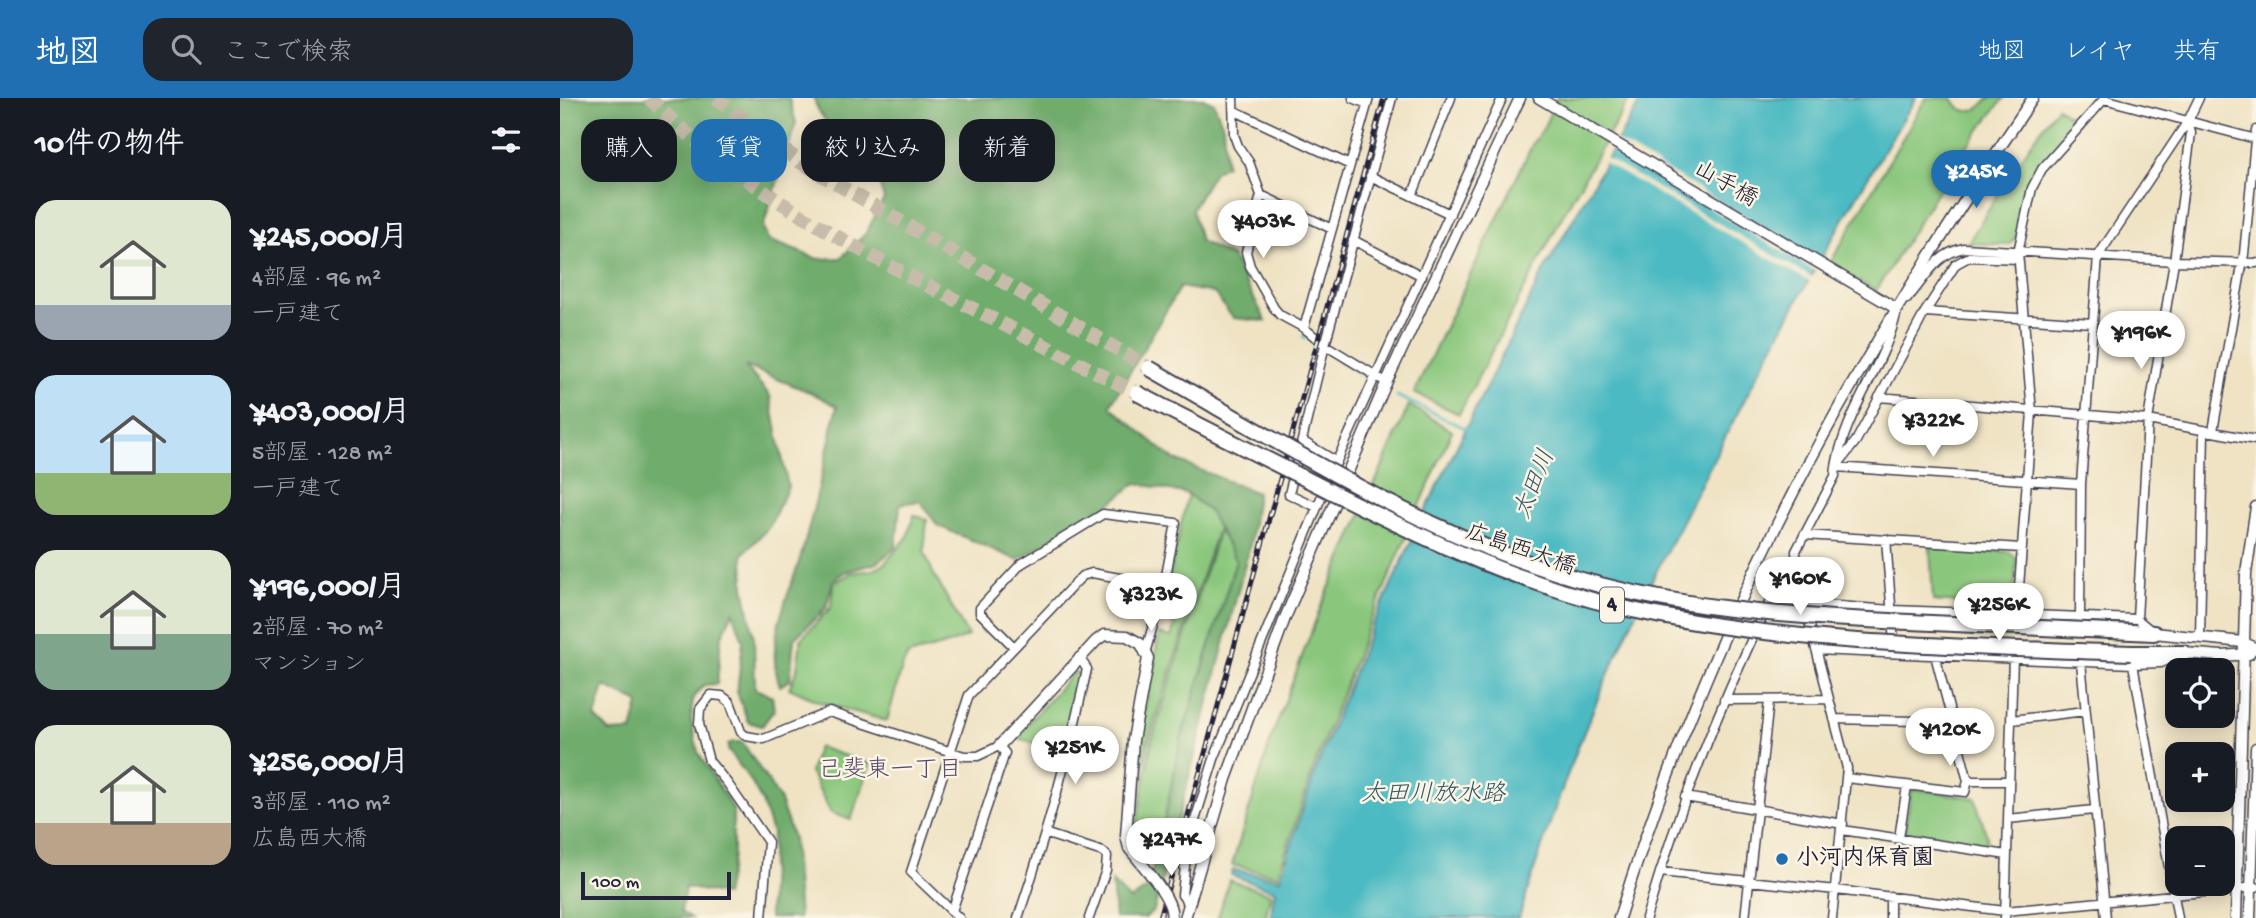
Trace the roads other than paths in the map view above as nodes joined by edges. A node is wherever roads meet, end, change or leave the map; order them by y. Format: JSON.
{"nodes":[{"id":1,"x":1233,"y":98,"type":"edge"},
{"id":2,"x":1353,"y":98,"type":"edge"},
{"id":3,"x":1392,"y":98,"type":"edge"},
{"id":4,"x":1451,"y":98,"type":"edge"},
{"id":5,"x":1520,"y":98,"type":"edge"},
{"id":6,"x":1539,"y":98,"type":"edge"},
{"id":7,"x":2033,"y":98,"type":"edge"},
{"id":8,"x":2199,"y":98,"type":"edge"},
{"id":9,"x":2104,"y":99,"type":"edge"},
{"id":10,"x":1368,"y":101,"type":"edge"},
{"id":11,"x":1500,"y":101,"type":"dead end"},
{"id":12,"x":1235,"y":111,"type":"junction"},
{"id":13,"x":2188,"y":121,"type":"junction"},
{"id":14,"x":2255,"y":136,"type":"edge"},
{"id":15,"x":1350,"y":165,"type":"junction"},
{"id":16,"x":1370,"y":176,"type":"junction"},
{"id":17,"x":1261,"y":195,"type":"junction"},
{"id":18,"x":1412,"y":196,"type":"junction"},
{"id":19,"x":1450,"y":214,"type":"junction"},
{"id":20,"x":1332,"y":229,"type":"junction"},
{"id":21,"x":1353,"y":240,"type":"junction"},
{"id":22,"x":2018,"y":256,"type":"junction"},
{"id":23,"x":2098,"y":256,"type":"junction"},
{"id":24,"x":2174,"y":261,"type":"junction"},
{"id":25,"x":2242,"y":263,"type":"junction"},
{"id":26,"x":2256,"y":263,"type":"edge"},
{"id":27,"x":1422,"y":276,"type":"junction"},
{"id":28,"x":1895,"y":307,"type":"junction"},
{"id":29,"x":1925,"y":312,"type":"junction"},
{"id":30,"x":2022,"y":317,"type":"junction"},
{"id":31,"x":2092,"y":323,"type":"junction"},
{"id":32,"x":1304,"y":328,"type":"junction"},
{"id":33,"x":1325,"y":345,"type":"junction"},
{"id":34,"x":1149,"y":368,"type":"tunnel mouth"},
{"id":35,"x":1376,"y":377,"type":"junction"},
{"id":36,"x":1387,"y":381,"type":"junction"},
{"id":37,"x":1136,"y":393,"type":"tunnel mouth"},
{"id":38,"x":1879,"y":397,"type":"junction"},
{"id":39,"x":2032,"y":412,"type":"junction"},
{"id":40,"x":2086,"y":416,"type":"junction"},
{"id":41,"x":2148,"y":420,"type":"junction"},
{"id":42,"x":2209,"y":430,"type":"junction"},
{"id":43,"x":2256,"y":440,"type":"edge"},
{"id":44,"x":1302,"y":441,"type":"junction"},
{"id":45,"x":1337,"y":461,"type":"junction"},
{"id":46,"x":1836,"y":467,"type":"junction"},
{"id":47,"x":2027,"y":479,"type":"junction"},
{"id":48,"x":2081,"y":484,"type":"junction"},
{"id":49,"x":1317,"y":507,"type":"junction"},
{"id":50,"x":2256,"y":507,"type":"edge"},
{"id":51,"x":1804,"y":535,"type":"junction"},
{"id":52,"x":1886,"y":539,"type":"junction"},
{"id":53,"x":2022,"y":548,"type":"junction"},
{"id":54,"x":1164,"y":586,"type":"junction"},
{"id":55,"x":1804,"y":603,"type":"junction"},
{"id":56,"x":1892,"y":610,"type":"junction"},
{"id":57,"x":2017,"y":614,"type":"junction"},
{"id":58,"x":2080,"y":618,"type":"junction"},
{"id":59,"x":2135,"y":626,"type":"junction"},
{"id":60,"x":2154,"y":633,"type":"joint"},
{"id":61,"x":2200,"y":638,"type":"junction"},
{"id":62,"x":2243,"y":642,"type":"junction"},
{"id":63,"x":1014,"y":647,"type":"junction"},
{"id":64,"x":1146,"y":650,"type":"junction"},
{"id":65,"x":1816,"y":650,"type":"junction"},
{"id":66,"x":2256,"y":651,"type":"edge"},
{"id":67,"x":2185,"y":653,"type":"joint"},
{"id":68,"x":1895,"y":654,"type":"junction"},
{"id":69,"x":1935,"y":655,"type":"junction"},
{"id":70,"x":2243,"y":656,"type":"junction"},
{"id":71,"x":1079,"y":657,"type":"junction"},
{"id":72,"x":2013,"y":657,"type":"junction"},
{"id":73,"x":2132,"y":658,"type":"junction"},
{"id":74,"x":2081,"y":662,"type":"junction"},
{"id":75,"x":1829,"y":699,"type":"junction"},
{"id":76,"x":1724,"y":700,"type":"junction"},
{"id":77,"x":1769,"y":701,"type":"junction"},
{"id":78,"x":2085,"y":712,"type":"junction"},
{"id":79,"x":1834,"y":719,"type":"junction"},
{"id":80,"x":2012,"y":720,"type":"junction"},
{"id":81,"x":1953,"y":722,"type":"junction"},
{"id":82,"x":999,"y":746,"type":"junction"},
{"id":83,"x":2256,"y":748,"type":"edge"},
{"id":84,"x":949,"y":752,"type":"junction"},
{"id":85,"x":1846,"y":778,"type":"junction"},
{"id":86,"x":1968,"y":781,"type":"junction"},
{"id":87,"x":2008,"y":781,"type":"junction"},
{"id":88,"x":1907,"y":786,"type":"junction"},
{"id":89,"x":2255,"y":787,"type":"edge"},
{"id":90,"x":1685,"y":797,"type":"junction"},
{"id":91,"x":1757,"y":810,"type":"junction"},
{"id":92,"x":2094,"y":810,"type":"junction"},
{"id":93,"x":2008,"y":819,"type":"junction"},
{"id":94,"x":1842,"y":827,"type":"junction"},
{"id":95,"x":1047,"y":834,"type":"junction"},
{"id":96,"x":2165,"y":835,"type":"edge"},
{"id":97,"x":1899,"y":838,"type":"junction"},
{"id":98,"x":2007,"y":855,"type":"junction"},
{"id":99,"x":1660,"y":872,"type":"junction"},
{"id":100,"x":1749,"y":880,"type":"junction"},
{"id":101,"x":2253,"y":887,"type":"edge"},
{"id":102,"x":2237,"y":889,"type":"junction"},
{"id":103,"x":1836,"y":890,"type":"junction"},
{"id":104,"x":2165,"y":895,"type":"edge"},
{"id":105,"x":1890,"y":896,"type":"junction"},
{"id":106,"x":2176,"y":896,"type":"edge"},
{"id":107,"x":2104,"y":901,"type":"junction"},
{"id":108,"x":1189,"y":904,"type":"junction"},
{"id":109,"x":952,"y":911,"type":"junction"},
{"id":110,"x":2005,"y":914,"type":"edge"},
{"id":111,"x":762,"y":918,"type":"edge"},
{"id":112,"x":959,"y":918,"type":"edge"},
{"id":113,"x":1018,"y":918,"type":"edge"},
{"id":114,"x":1089,"y":918,"type":"edge"},
{"id":115,"x":1171,"y":918,"type":"edge"},
{"id":116,"x":1185,"y":918,"type":"edge"},
{"id":117,"x":1619,"y":918,"type":"edge"},
{"id":118,"x":1646,"y":918,"type":"edge"},
{"id":119,"x":1745,"y":918,"type":"edge"},
{"id":120,"x":1832,"y":918,"type":"edge"},
{"id":121,"x":1889,"y":918,"type":"edge"},
{"id":122,"x":2106,"y":918,"type":"edge"},
{"id":123,"x":2178,"y":918,"type":"edge"},
{"id":124,"x":2236,"y":918,"type":"edge"},
{"id":125,"x":2250,"y":918,"type":"edge"}],
"edges":[{"from":1,"to":12,"type":"street"},
{"from":2,"to":10,"type":"street"},
{"from":3,"to":16,"type":"street"},
{"from":4,"to":18,"type":"street"},
{"from":5,"to":36,"type":"street"},
{"from":6,"to":28,"type":"street","name":"山手橋"},
{"from":7,"to":28,"type":"street"},
{"from":8,"to":13,"type":"street"},
{"from":9,"to":13,"type":"street"},
{"from":9,"to":22,"type":"street"},
{"from":10,"to":15,"type":"street"},
{"from":11,"to":19,"type":"street"},
{"from":12,"to":15,"type":"street"},
{"from":12,"to":17,"type":"street"},
{"from":13,"to":14,"type":"street"},
{"from":13,"to":23,"type":"street"},
{"from":13,"to":24,"type":"street"},
{"from":14,"to":25,"type":"street"},
{"from":15,"to":20,"type":"street"},
{"from":16,"to":18,"type":"street"},
{"from":16,"to":21,"type":"street"},
{"from":17,"to":20,"type":"street"},
{"from":17,"to":32,"type":"street"},
{"from":18,"to":19,"type":"street"},
{"from":19,"to":27,"type":"street"},
{"from":20,"to":32,"type":"street"},
{"from":21,"to":27,"type":"street"},
{"from":21,"to":33,"type":"street"},
{"from":22,"to":23,"type":"street"},
{"from":22,"to":28,"type":"street"},
{"from":22,"to":29,"type":"street"},
{"from":22,"to":30,"type":"street"},
{"from":23,"to":24,"type":"street"},
{"from":23,"to":31,"type":"street"},
{"from":24,"to":25,"type":"street"},
{"from":24,"to":41,"type":"street"},
{"from":25,"to":26,"type":"street"},
{"from":25,"to":42,"type":"street"},
{"from":27,"to":35,"type":"street"},
{"from":28,"to":46,"type":"street"},
{"from":28,"to":117,"type":"street"},
{"from":29,"to":30,"type":"street"},
{"from":29,"to":38,"type":"street"},
{"from":30,"to":31,"type":"street"},
{"from":30,"to":39,"type":"street"},
{"from":31,"to":40,"type":"street"},
{"from":32,"to":33,"type":"street"},
{"from":33,"to":35,"type":"street"},
{"from":33,"to":44,"type":"street"},
{"from":34,"to":59,"type":"highway","name":"広島西大橋","number":"4","bridge":true},
{"from":35,"to":36,"type":"street"},
{"from":35,"to":45,"type":"street"},
{"from":36,"to":108,"type":"street"},
{"from":37,"to":73,"type":"highway","name":"広島西大橋","number":"4","bridge":true},
{"from":38,"to":39,"type":"street"},
{"from":38,"to":46,"type":"street"},
{"from":39,"to":40,"type":"street"},
{"from":39,"to":47,"type":"street"},
{"from":40,"to":41,"type":"street"},
{"from":40,"to":48,"type":"street"},
{"from":41,"to":42,"type":"street"},
{"from":41,"to":59,"type":"street"},
{"from":42,"to":43,"type":"street"},
{"from":42,"to":61,"type":"street"},
{"from":44,"to":45,"type":"street"},
{"from":44,"to":49,"type":"street"},
{"from":45,"to":49,"type":"street"},
{"from":46,"to":47,"type":"street"},
{"from":46,"to":51,"type":"street"},
{"from":47,"to":48,"type":"street"},
{"from":47,"to":53,"type":"street"},
{"from":48,"to":58,"type":"street"},
{"from":49,"to":108,"type":"street"},
{"from":50,"to":62,"type":"street"},
{"from":51,"to":52,"type":"street"},
{"from":51,"to":55,"type":"street"},
{"from":52,"to":53,"type":"street"},
{"from":52,"to":56,"type":"street"},
{"from":53,"to":57,"type":"street"},
{"from":54,"to":63,"type":"street"},
{"from":54,"to":63,"type":"street"},
{"from":54,"to":64,"type":"street"},
{"from":55,"to":56,"type":"street"},
{"from":55,"to":65,"type":"street"},
{"from":55,"to":76,"type":"street"},
{"from":56,"to":57,"type":"street"},
{"from":56,"to":68,"type":"street"},
{"from":57,"to":58,"type":"street"},
{"from":58,"to":59,"type":"street"},
{"from":59,"to":60,"type":"highway","number":"4"},
{"from":60,"to":61,"type":"street"},
{"from":61,"to":62,"type":"street"},
{"from":62,"to":66,"type":"street"},
{"from":62,"to":70,"type":"street"},
{"from":63,"to":84,"type":"street"},
{"from":64,"to":71,"type":"street"},
{"from":64,"to":115,"type":"street","bridge":true},
{"from":65,"to":68,"type":"street"},
{"from":65,"to":75,"type":"street"},
{"from":66,"to":70,"type":"street"},
{"from":67,"to":70,"type":"street"},
{"from":67,"to":73,"type":"highway","number":"4"},
{"from":68,"to":69,"type":"street"},
{"from":69,"to":72,"type":"street"},
{"from":69,"to":81,"type":"street"},
{"from":70,"to":102,"type":"street"},
{"from":71,"to":82,"type":"street"},
{"from":71,"to":95,"type":"street"},
{"from":72,"to":74,"type":"street"},
{"from":72,"to":80,"type":"street"},
{"from":73,"to":74,"type":"street"},
{"from":73,"to":96,"type":"street"},
{"from":74,"to":78,"type":"street"},
{"from":75,"to":77,"type":"street"},
{"from":75,"to":79,"type":"street"},
{"from":76,"to":77,"type":"street"},
{"from":76,"to":90,"type":"street"},
{"from":77,"to":91,"type":"street"},
{"from":78,"to":80,"type":"street"},
{"from":78,"to":92,"type":"street"},
{"from":79,"to":81,"type":"street"},
{"from":79,"to":85,"type":"street"},
{"from":80,"to":87,"type":"street"},
{"from":81,"to":86,"type":"street"},
{"from":82,"to":84,"type":"street"},
{"from":82,"to":109,"type":"street"},
{"from":83,"to":89,"type":"street"},
{"from":84,"to":109,"type":"street"},
{"from":84,"to":111,"type":"street"},
{"from":85,"to":88,"type":"street"},
{"from":85,"to":94,"type":"street"},
{"from":86,"to":87,"type":"street"},
{"from":86,"to":88,"type":"street"},
{"from":87,"to":93,"type":"street"},
{"from":88,"to":97,"type":"street"},
{"from":89,"to":101,"type":"street"},
{"from":90,"to":91,"type":"street"},
{"from":90,"to":99,"type":"street"},
{"from":91,"to":94,"type":"street"},
{"from":91,"to":100,"type":"street"},
{"from":92,"to":93,"type":"street"},
{"from":92,"to":107,"type":"street"},
{"from":93,"to":98,"type":"street"},
{"from":94,"to":97,"type":"street"},
{"from":94,"to":103,"type":"street"},
{"from":95,"to":113,"type":"street"},
{"from":95,"to":114,"type":"street"},
{"from":97,"to":98,"type":"street"},
{"from":98,"to":110,"type":"street"},
{"from":99,"to":100,"type":"street"},
{"from":99,"to":118,"type":"street"},
{"from":100,"to":103,"type":"street"},
{"from":100,"to":119,"type":"street"},
{"from":101,"to":102,"type":"street"},
{"from":101,"to":125,"type":"street"},
{"from":102,"to":124,"type":"street"},
{"from":103,"to":105,"type":"street"},
{"from":103,"to":120,"type":"street"},
{"from":104,"to":107,"type":"street"},
{"from":105,"to":110,"type":"street"},
{"from":105,"to":121,"type":"street"},
{"from":106,"to":123,"type":"street"},
{"from":107,"to":110,"type":"street"},
{"from":107,"to":122,"type":"street"},
{"from":108,"to":116,"type":"street"},
{"from":109,"to":112,"type":"street"}]}
